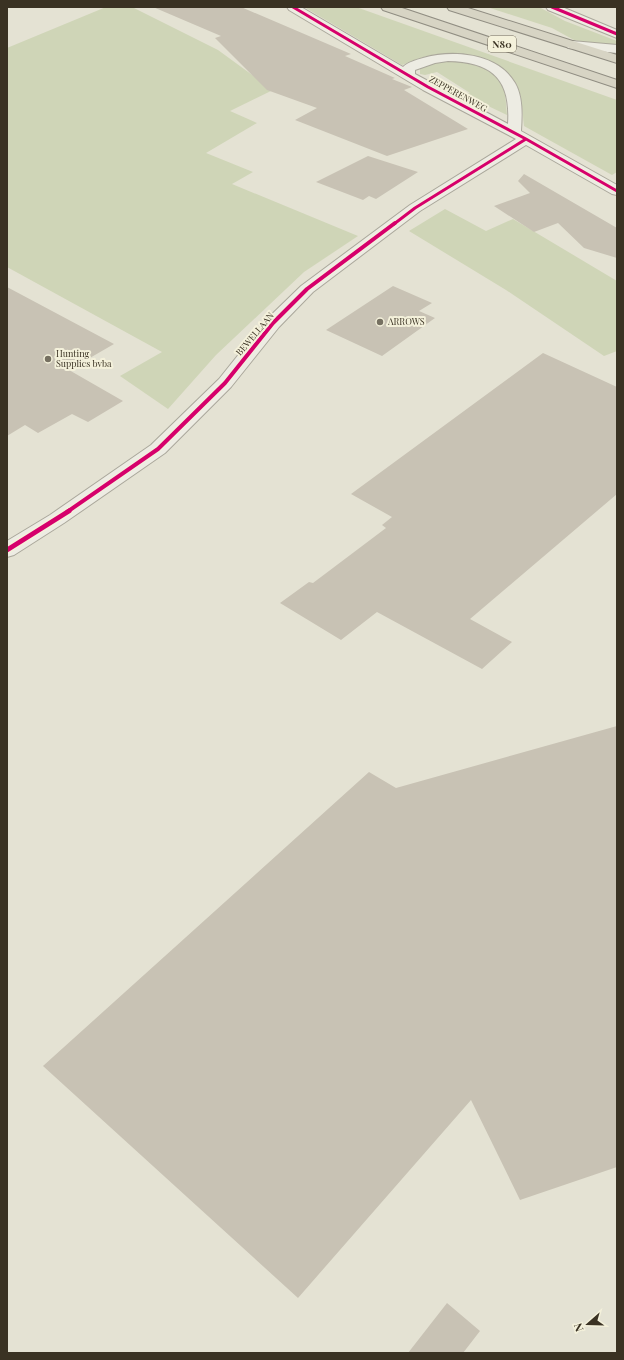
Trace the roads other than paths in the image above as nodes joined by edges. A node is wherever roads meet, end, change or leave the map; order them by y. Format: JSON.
{"nodes":[{"id":1,"x":293,"y":7,"type":"edge"},
{"id":2,"x":387,"y":7,"type":"edge"},
{"id":3,"x":453,"y":7,"type":"edge"},
{"id":4,"x":552,"y":7,"type":"edge"},
{"id":5,"x":617,"y":34,"type":"edge"},
{"id":6,"x":572,"y":45,"type":"junction"},
{"id":7,"x":617,"y":49,"type":"edge"},
{"id":8,"x":617,"y":59,"type":"edge"},
{"id":9,"x":408,"y":75,"type":"junction"},
{"id":10,"x":617,"y":84,"type":"edge"},
{"id":11,"x":520,"y":136,"type":"junction"},
{"id":12,"x":617,"y":191,"type":"edge"},
{"id":13,"x":7,"y":550,"type":"edge"}],
"edges":[{"from":1,"to":9,"type":"street","name":"ZEPPERENWEG"},
{"from":2,"to":10,"type":"highway","number":"N80"},
{"from":3,"to":6,"type":"highway","number":"N80"},
{"from":4,"to":5,"type":"street"},
{"from":6,"to":7,"type":"street"},
{"from":6,"to":8,"type":"highway","number":"N80"},
{"from":9,"to":11,"type":"street","name":"ZEPPERENWEG"},
{"from":9,"to":11,"type":"street","name":"ZEPPERENWEG"},
{"from":11,"to":12,"type":"street","name":"ZEPPERENWEG"},
{"from":11,"to":13,"type":"street","name":"BEWELLAAN"}]}
